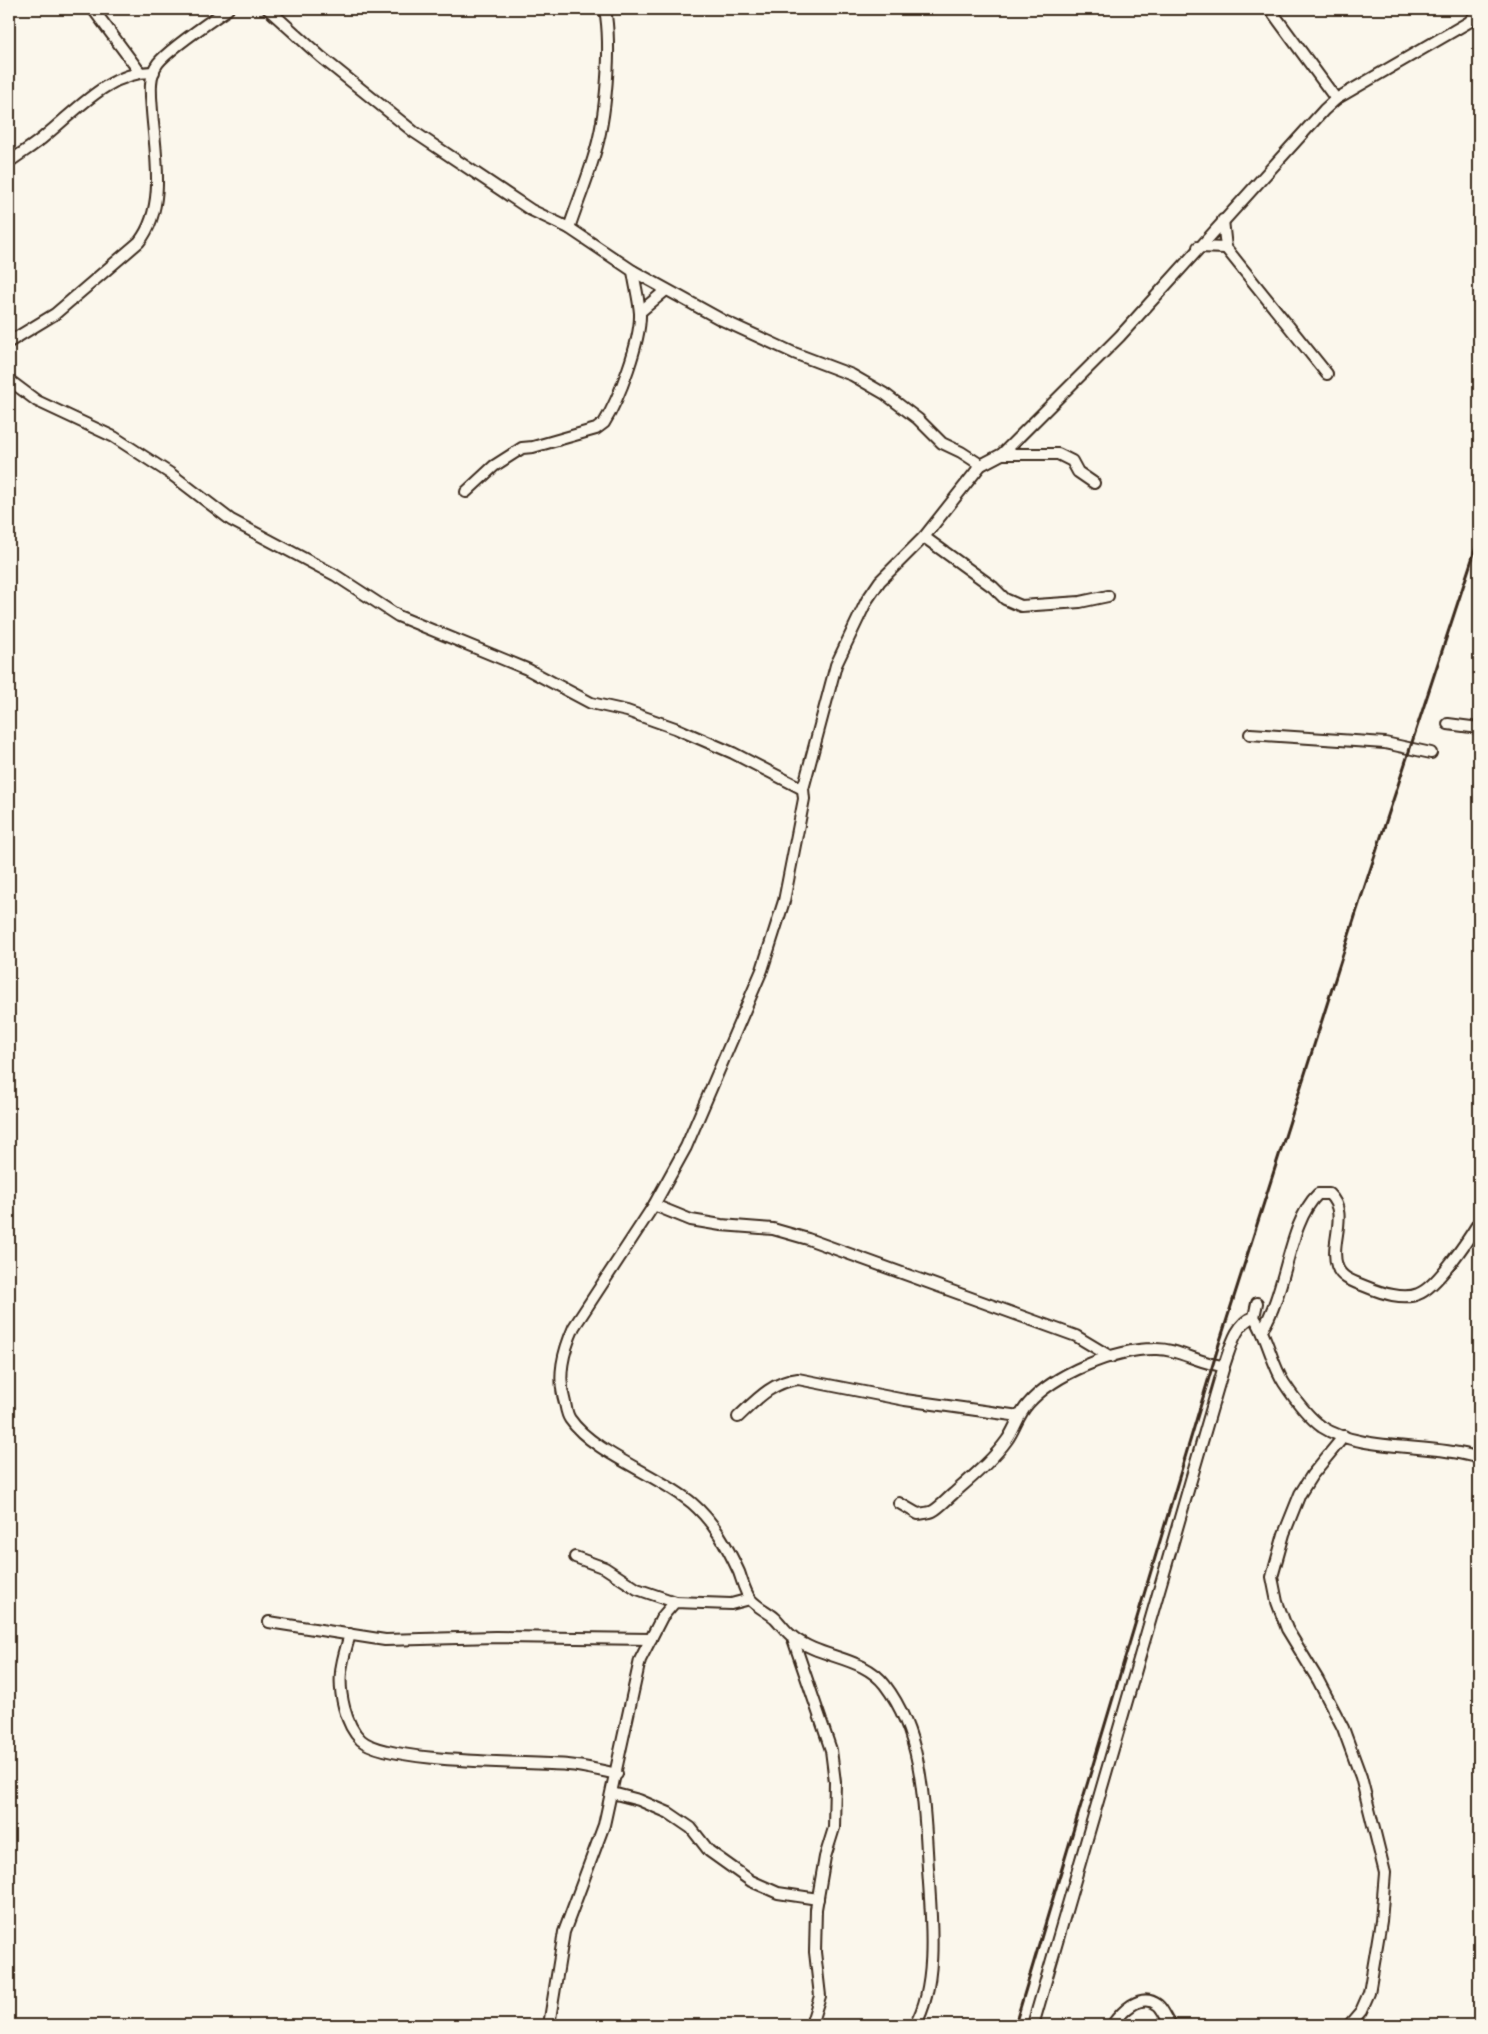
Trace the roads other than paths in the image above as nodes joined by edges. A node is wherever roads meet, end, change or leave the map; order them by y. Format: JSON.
{"nodes":[{"id":1,"x":93,"y":9,"type":"edge"},
{"id":2,"x":228,"y":9,"type":"edge"},
{"id":3,"x":268,"y":9,"type":"edge"},
{"id":4,"x":605,"y":9,"type":"edge"},
{"id":5,"x":1270,"y":9,"type":"edge"},
{"id":6,"x":1479,"y":11,"type":"edge"},
{"id":7,"x":139,"y":71,"type":"junction"},
{"id":8,"x":154,"y":72,"type":"junction"},
{"id":9,"x":1336,"y":99,"type":"junction"},
{"id":10,"x":9,"y":162,"type":"edge"},
{"id":11,"x":1223,"y":220,"type":"junction"},
{"id":12,"x":569,"y":228,"type":"junction"},
{"id":13,"x":1198,"y":248,"type":"junction"},
{"id":14,"x":1226,"y":248,"type":"junction"},
{"id":15,"x":633,"y":271,"type":"junction"},
{"id":16,"x":666,"y":290,"type":"junction"},
{"id":17,"x":640,"y":312,"type":"junction"},
{"id":18,"x":9,"y":342,"type":"edge"},
{"id":19,"x":1327,"y":374,"type":"dead end"},
{"id":20,"x":9,"y":380,"type":"edge"},
{"id":21,"x":1002,"y":454,"type":"junction"},
{"id":22,"x":981,"y":465,"type":"junction"},
{"id":23,"x":1094,"y":483,"type":"dead end"},
{"id":24,"x":466,"y":492,"type":"dead end"},
{"id":25,"x":924,"y":537,"type":"junction"},
{"id":26,"x":1108,"y":596,"type":"dead end"},
{"id":27,"x":1448,"y":724,"type":"dead end"},
{"id":28,"x":1479,"y":728,"type":"edge"},
{"id":29,"x":1250,"y":734,"type":"dead end"},
{"id":30,"x":1431,"y":753,"type":"dead end"},
{"id":31,"x":803,"y":788,"type":"junction"},
{"id":32,"x":654,"y":1205,"type":"junction"},
{"id":33,"x":1479,"y":1222,"type":"edge"},
{"id":34,"x":1257,"y":1303,"type":"dead end"},
{"id":35,"x":1254,"y":1317,"type":"junction"},
{"id":36,"x":1262,"y":1330,"type":"junction"},
{"id":37,"x":1111,"y":1357,"type":"junction"},
{"id":38,"x":1224,"y":1366,"type":"junction"},
{"id":39,"x":1019,"y":1416,"type":"junction"},
{"id":40,"x":738,"y":1417,"type":"dead end"},
{"id":41,"x":1344,"y":1436,"type":"junction"},
{"id":42,"x":1479,"y":1458,"type":"edge"},
{"id":43,"x":899,"y":1502,"type":"dead end"},
{"id":44,"x":575,"y":1557,"type":"dead end"},
{"id":45,"x":750,"y":1599,"type":"junction"},
{"id":46,"x":675,"y":1602,"type":"junction"},
{"id":47,"x":269,"y":1622,"type":"dead end"},
{"id":48,"x":350,"y":1634,"type":"junction"},
{"id":49,"x":792,"y":1636,"type":"junction"},
{"id":50,"x":651,"y":1639,"type":"junction"},
{"id":51,"x":617,"y":1774,"type":"junction"},
{"id":52,"x":612,"y":1793,"type":"junction"},
{"id":53,"x":818,"y":1899,"type":"junction"},
{"id":54,"x":549,"y":2025,"type":"edge"},
{"id":55,"x":811,"y":2025,"type":"edge"},
{"id":56,"x":916,"y":2025,"type":"edge"},
{"id":57,"x":1033,"y":2025,"type":"edge"},
{"id":58,"x":1112,"y":2025,"type":"edge"},
{"id":59,"x":1171,"y":2025,"type":"edge"},
{"id":60,"x":1349,"y":2025,"type":"edge"}],
"edges":[{"from":1,"to":7,"type":"street"},
{"from":2,"to":8,"type":"street"},
{"from":3,"to":12,"type":"street"},
{"from":4,"to":12,"type":"street"},
{"from":5,"to":9,"type":"street"},
{"from":6,"to":9,"type":"street"},
{"from":7,"to":8,"type":"street"},
{"from":7,"to":10,"type":"street"},
{"from":8,"to":18,"type":"street"},
{"from":9,"to":11,"type":"street"},
{"from":11,"to":13,"type":"street"},
{"from":11,"to":14,"type":"street"},
{"from":12,"to":15,"type":"street"},
{"from":13,"to":14,"type":"street"},
{"from":13,"to":21,"type":"street"},
{"from":14,"to":19,"type":"street"},
{"from":15,"to":16,"type":"street"},
{"from":15,"to":17,"type":"street"},
{"from":16,"to":17,"type":"street"},
{"from":16,"to":22,"type":"street"},
{"from":17,"to":24,"type":"street"},
{"from":20,"to":31,"type":"street"},
{"from":21,"to":22,"type":"street"},
{"from":21,"to":23,"type":"street"},
{"from":22,"to":25,"type":"street"},
{"from":25,"to":26,"type":"street"},
{"from":25,"to":31,"type":"street"},
{"from":27,"to":28,"type":"street"},
{"from":29,"to":30,"type":"street"},
{"from":31,"to":32,"type":"street"},
{"from":32,"to":37,"type":"street"},
{"from":32,"to":45,"type":"street"},
{"from":33,"to":36,"type":"street"},
{"from":34,"to":35,"type":"street"},
{"from":35,"to":36,"type":"street"},
{"from":35,"to":38,"type":"street"},
{"from":36,"to":41,"type":"street"},
{"from":37,"to":38,"type":"street"},
{"from":37,"to":39,"type":"street"},
{"from":38,"to":57,"type":"street"},
{"from":39,"to":40,"type":"street"},
{"from":39,"to":43,"type":"street"},
{"from":41,"to":42,"type":"street"},
{"from":41,"to":60,"type":"street"},
{"from":44,"to":46,"type":"street"},
{"from":45,"to":46,"type":"street"},
{"from":45,"to":49,"type":"street"},
{"from":46,"to":50,"type":"street"},
{"from":47,"to":48,"type":"street"},
{"from":48,"to":50,"type":"street"},
{"from":48,"to":51,"type":"street"},
{"from":49,"to":53,"type":"street"},
{"from":49,"to":56,"type":"street"},
{"from":50,"to":51,"type":"street"},
{"from":51,"to":52,"type":"street"},
{"from":52,"to":53,"type":"street"},
{"from":52,"to":54,"type":"street"},
{"from":53,"to":55,"type":"street"},
{"from":58,"to":59,"type":"street"}]}
